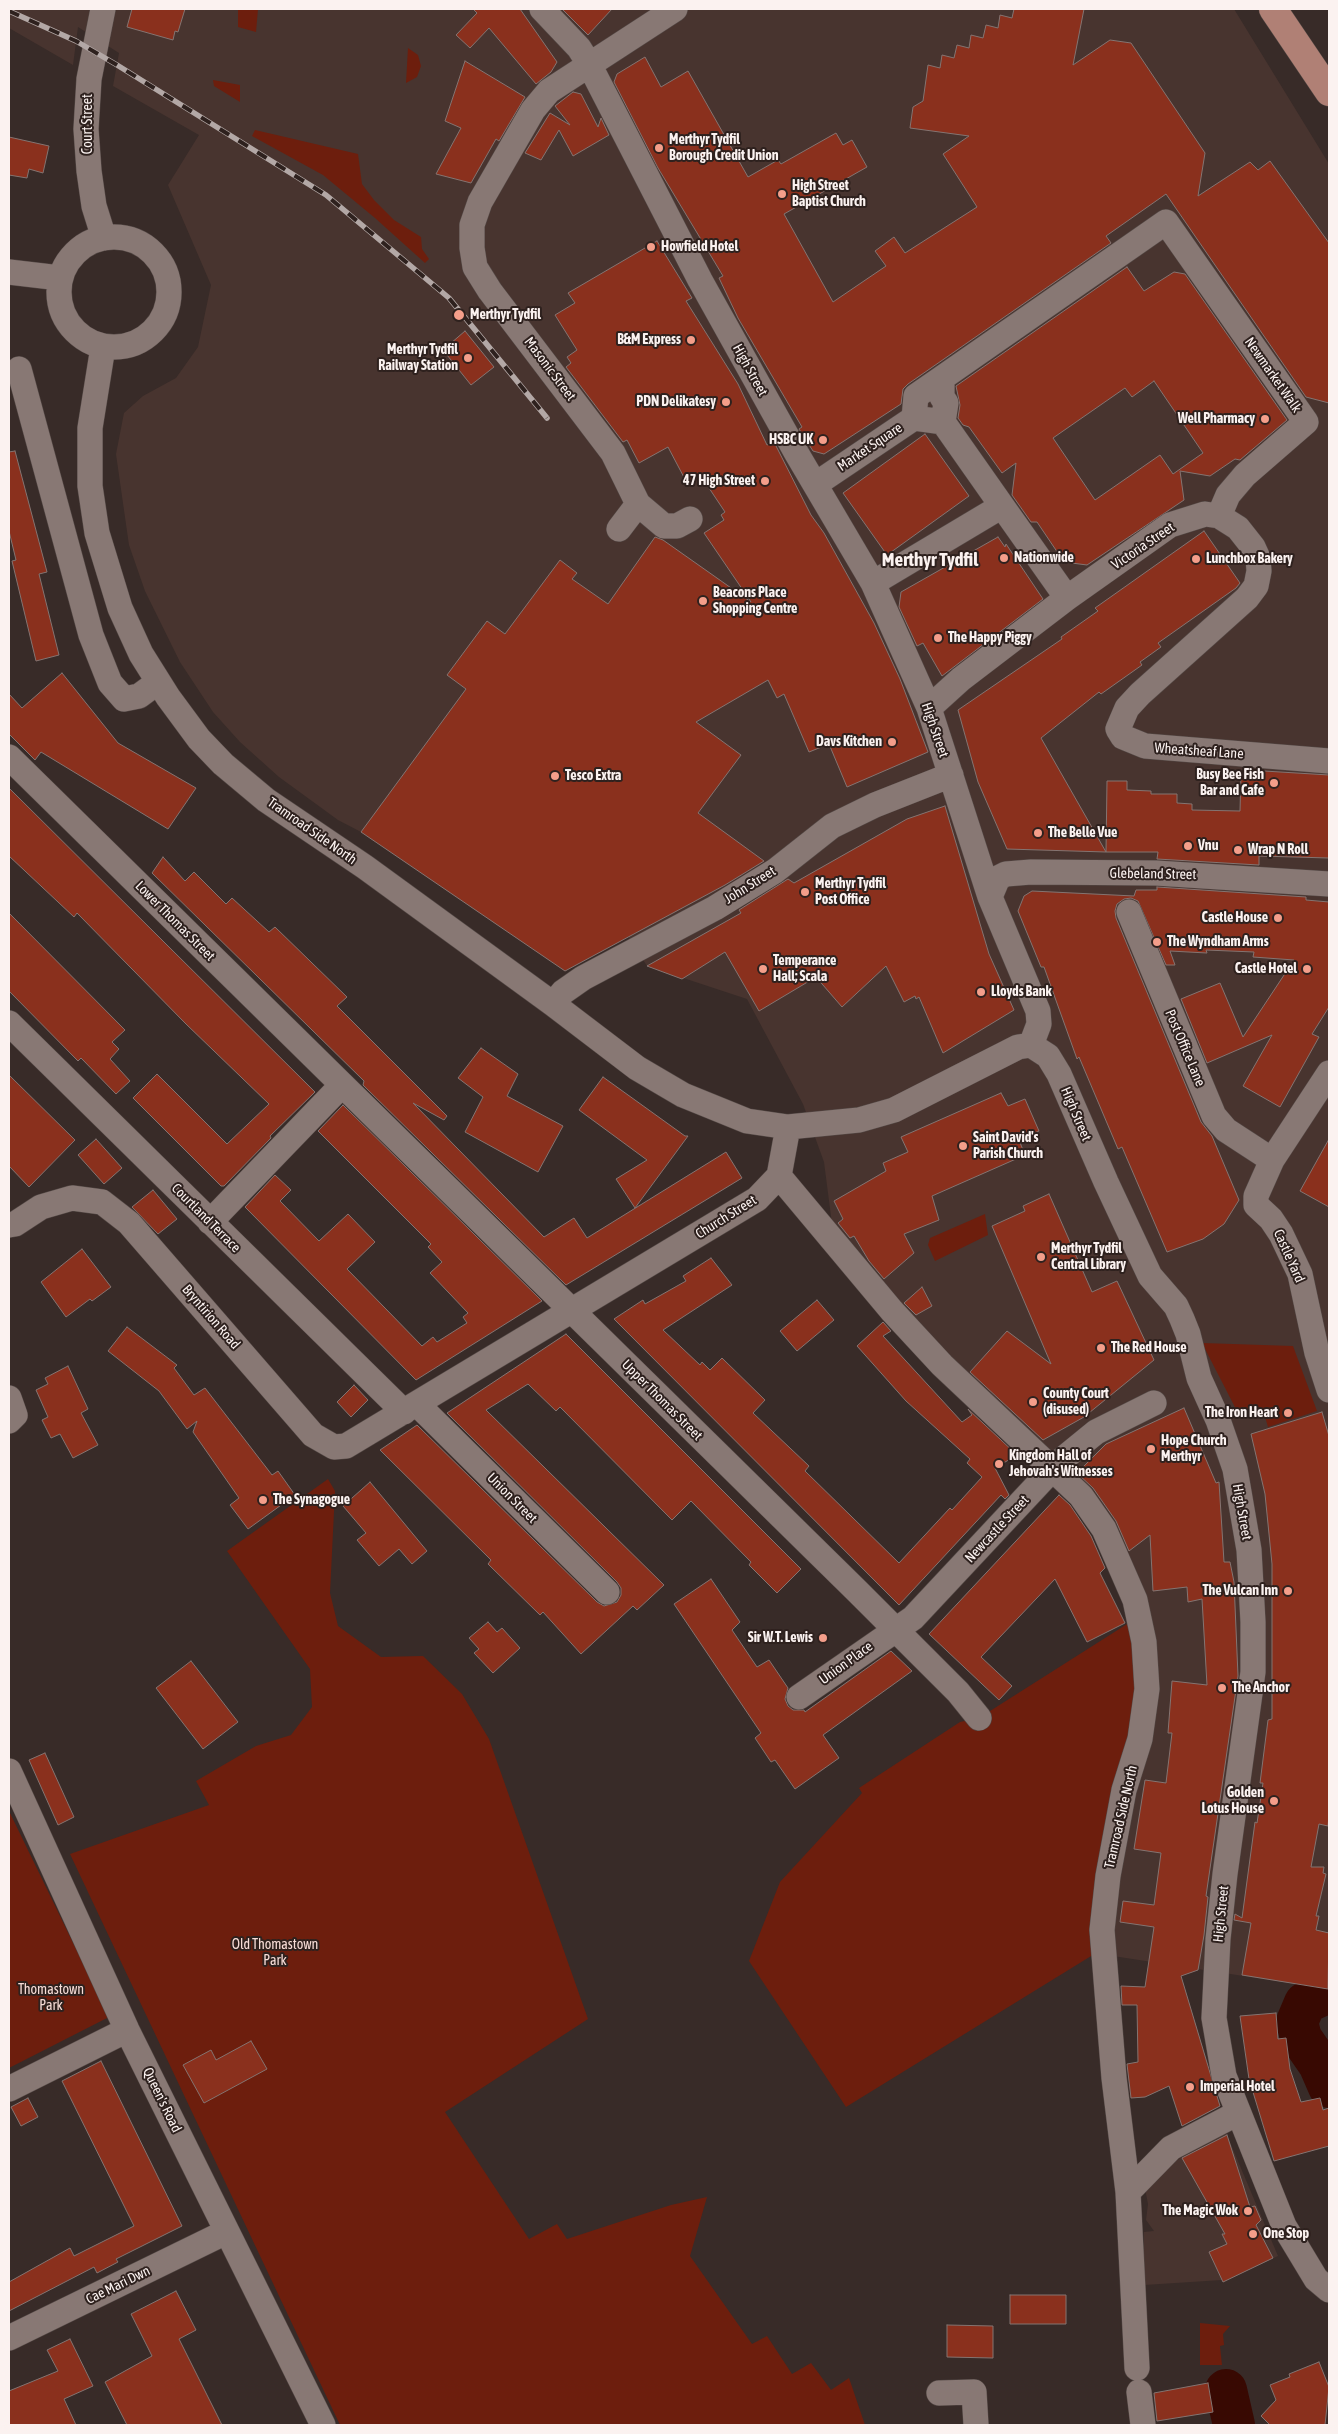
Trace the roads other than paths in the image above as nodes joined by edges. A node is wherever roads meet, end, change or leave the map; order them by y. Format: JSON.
{"nodes":[{"id":1,"x":103,"y":9,"type":"edge"},
{"id":2,"x":542,"y":9,"type":"edge"},
{"id":3,"x":675,"y":9,"type":"edge"},
{"id":4,"x":1273,"y":9,"type":"edge"},
{"id":5,"x":589,"y":64,"type":"junction"},
{"id":6,"x":1329,"y":92,"type":"edge"},
{"id":7,"x":104,"y":238,"type":"junction"},
{"id":8,"x":9,"y":272,"type":"edge"},
{"id":9,"x":60,"y":278,"type":"junction"},
{"id":10,"x":103,"y":347,"type":"junction"},
{"id":11,"x":19,"y":369,"type":"dead end"},
{"id":12,"x":942,"y":399,"type":"junction"},
{"id":13,"x":914,"y":418,"type":"junction"},
{"id":14,"x":816,"y":484,"type":"junction"},
{"id":15,"x":638,"y":504,"type":"junction"},
{"id":16,"x":1002,"y":506,"type":"junction"},
{"id":17,"x":1219,"y":516,"type":"junction"},
{"id":18,"x":690,"y":519,"type":"dead end"},
{"id":19,"x":619,"y":529,"type":"dead end"},
{"id":20,"x":874,"y":583,"type":"junction"},
{"id":21,"x":1067,"y":598,"type":"junction"},
{"id":22,"x":158,"y":682,"type":"junction"},
{"id":23,"x":929,"y":708,"type":"junction"},
{"id":24,"x":9,"y":756,"type":"edge"},
{"id":25,"x":1329,"y":761,"type":"edge"},
{"id":26,"x":951,"y":775,"type":"junction"},
{"id":27,"x":1329,"y":884,"type":"edge"},
{"id":28,"x":990,"y":897,"type":"junction"},
{"id":29,"x":1129,"y":912,"type":"dead end"},
{"id":30,"x":553,"y":1004,"type":"junction"},
{"id":31,"x":9,"y":1023,"type":"edge"},
{"id":32,"x":1031,"y":1045,"type":"junction"},
{"id":33,"x":1329,"y":1073,"type":"edge"},
{"id":34,"x":342,"y":1085,"type":"junction"},
{"id":35,"x":788,"y":1128,"type":"junction"},
{"id":36,"x":1272,"y":1160,"type":"junction"},
{"id":37,"x":779,"y":1176,"type":"junction"},
{"id":38,"x":210,"y":1222,"type":"junction"},
{"id":39,"x":9,"y":1225,"type":"edge"},
{"id":40,"x":572,"y":1311,"type":"junction"},
{"id":41,"x":1329,"y":1390,"type":"edge"},
{"id":42,"x":9,"y":1398,"type":"edge"},
{"id":43,"x":1154,"y":1403,"type":"dead end"},
{"id":44,"x":410,"y":1408,"type":"junction"},
{"id":45,"x":9,"y":1421,"type":"edge"},
{"id":46,"x":1052,"y":1468,"type":"junction"},
{"id":47,"x":607,"y":1592,"type":"dead end"},
{"id":48,"x":894,"y":1630,"type":"junction"},
{"id":49,"x":799,"y":1697,"type":"dead end"},
{"id":50,"x":979,"y":1718,"type":"dead end"},
{"id":51,"x":9,"y":1771,"type":"edge"},
{"id":52,"x":127,"y":2030,"type":"junction"},
{"id":53,"x":9,"y":2089,"type":"edge"},
{"id":54,"x":1238,"y":2113,"type":"junction"},
{"id":55,"x":1128,"y":2192,"type":"junction"},
{"id":56,"x":226,"y":2232,"type":"junction"},
{"id":57,"x":1329,"y":2290,"type":"edge"},
{"id":58,"x":9,"y":2338,"type":"edge"},
{"id":59,"x":1137,"y":2368,"type":"dead end"},
{"id":60,"x":1139,"y":2392,"type":"dead end"},
{"id":61,"x":939,"y":2393,"type":"dead end"},
{"id":62,"x":323,"y":2425,"type":"edge"},
{"id":63,"x":976,"y":2425,"type":"edge"},
{"id":64,"x":1143,"y":2425,"type":"edge"}],
"edges":[{"from":1,"to":7,"type":"street","name":"Court Street"},
{"from":2,"to":5,"type":"street","name":"High Street"},
{"from":3,"to":5,"type":"street","name":"Masonic Street"},
{"from":4,"to":6,"type":"main road"},
{"from":5,"to":14,"type":"street","name":"High Street"},
{"from":5,"to":15,"type":"street","name":"Masonic Street"},
{"from":7,"to":9,"type":"street"},
{"from":7,"to":10,"type":"street"},
{"from":8,"to":9,"type":"street"},
{"from":9,"to":10,"type":"street"},
{"from":10,"to":22,"type":"street","name":"Tramroad Side North"},
{"from":11,"to":22,"type":"street"},
{"from":12,"to":13,"type":"street","name":"Market Square"},
{"from":12,"to":13,"type":"street"},
{"from":12,"to":16,"type":"street"},
{"from":12,"to":17,"type":"street","name":"Newmarket Walk"},
{"from":13,"to":14,"type":"street","name":"Market Square"},
{"from":14,"to":20,"type":"street","name":"High Street"},
{"from":15,"to":18,"type":"street","name":"Masonic Street"},
{"from":15,"to":19,"type":"street"},
{"from":16,"to":20,"type":"street"},
{"from":16,"to":21,"type":"street"},
{"from":17,"to":21,"type":"street","name":"Victoria Street"},
{"from":17,"to":25,"type":"street","name":"Wheatsheaf Lane"},
{"from":20,"to":23,"type":"street","name":"High Street"},
{"from":21,"to":23,"type":"street","name":"Victoria Street"},
{"from":22,"to":30,"type":"street","name":"Tramroad Side North"},
{"from":23,"to":26,"type":"street","name":"High Street"},
{"from":24,"to":34,"type":"street","name":"Lower Thomas Street"},
{"from":26,"to":28,"type":"street","name":"High Street"},
{"from":26,"to":30,"type":"street","name":"John Street"},
{"from":27,"to":28,"type":"street","name":"Glebeland Street"},
{"from":28,"to":32,"type":"street","name":"High Street"},
{"from":29,"to":36,"type":"street","name":"Post Office Lane"},
{"from":30,"to":35,"type":"street","name":"Tramroad Side North"},
{"from":31,"to":38,"type":"street","name":"Courtland Terrace"},
{"from":32,"to":35,"type":"street"},
{"from":32,"to":54,"type":"street","name":"High Street"},
{"from":33,"to":36,"type":"street"},
{"from":34,"to":38,"type":"street"},
{"from":34,"to":40,"type":"street","name":"Upper Thomas Street"},
{"from":35,"to":37,"type":"street"},
{"from":36,"to":41,"type":"street","name":"Castle Yard"},
{"from":37,"to":40,"type":"street","name":"Church Street"},
{"from":37,"to":46,"type":"street","name":"Tramroad Side North"},
{"from":38,"to":44,"type":"street","name":"Courtland Terrace"},
{"from":39,"to":44,"type":"street","name":"Bryntirion Road"},
{"from":40,"to":44,"type":"street","name":"Church Street"},
{"from":40,"to":48,"type":"street","name":"Upper Thomas Street"},
{"from":42,"to":45,"type":"street"},
{"from":43,"to":46,"type":"street","name":"Newcastle Street"},
{"from":44,"to":47,"type":"street","name":"Union Street"},
{"from":46,"to":48,"type":"street","name":"Newcastle Street"},
{"from":46,"to":55,"type":"street","name":"Tramroad Side North"},
{"from":48,"to":49,"type":"street","name":"Union Place"},
{"from":48,"to":50,"type":"street","name":"Upper Thomas Street"},
{"from":51,"to":52,"type":"street","name":"Queen's Road"},
{"from":52,"to":53,"type":"street"},
{"from":52,"to":56,"type":"street","name":"Queen's Road"},
{"from":54,"to":55,"type":"street"},
{"from":54,"to":57,"type":"street","name":"High Street"},
{"from":55,"to":59,"type":"street","name":"Tramroad Side North"},
{"from":56,"to":58,"type":"street","name":"Cae Mari Dwn"},
{"from":56,"to":62,"type":"street","name":"Queen's Road"},
{"from":60,"to":64,"type":"street"},
{"from":61,"to":63,"type":"street"}]}
